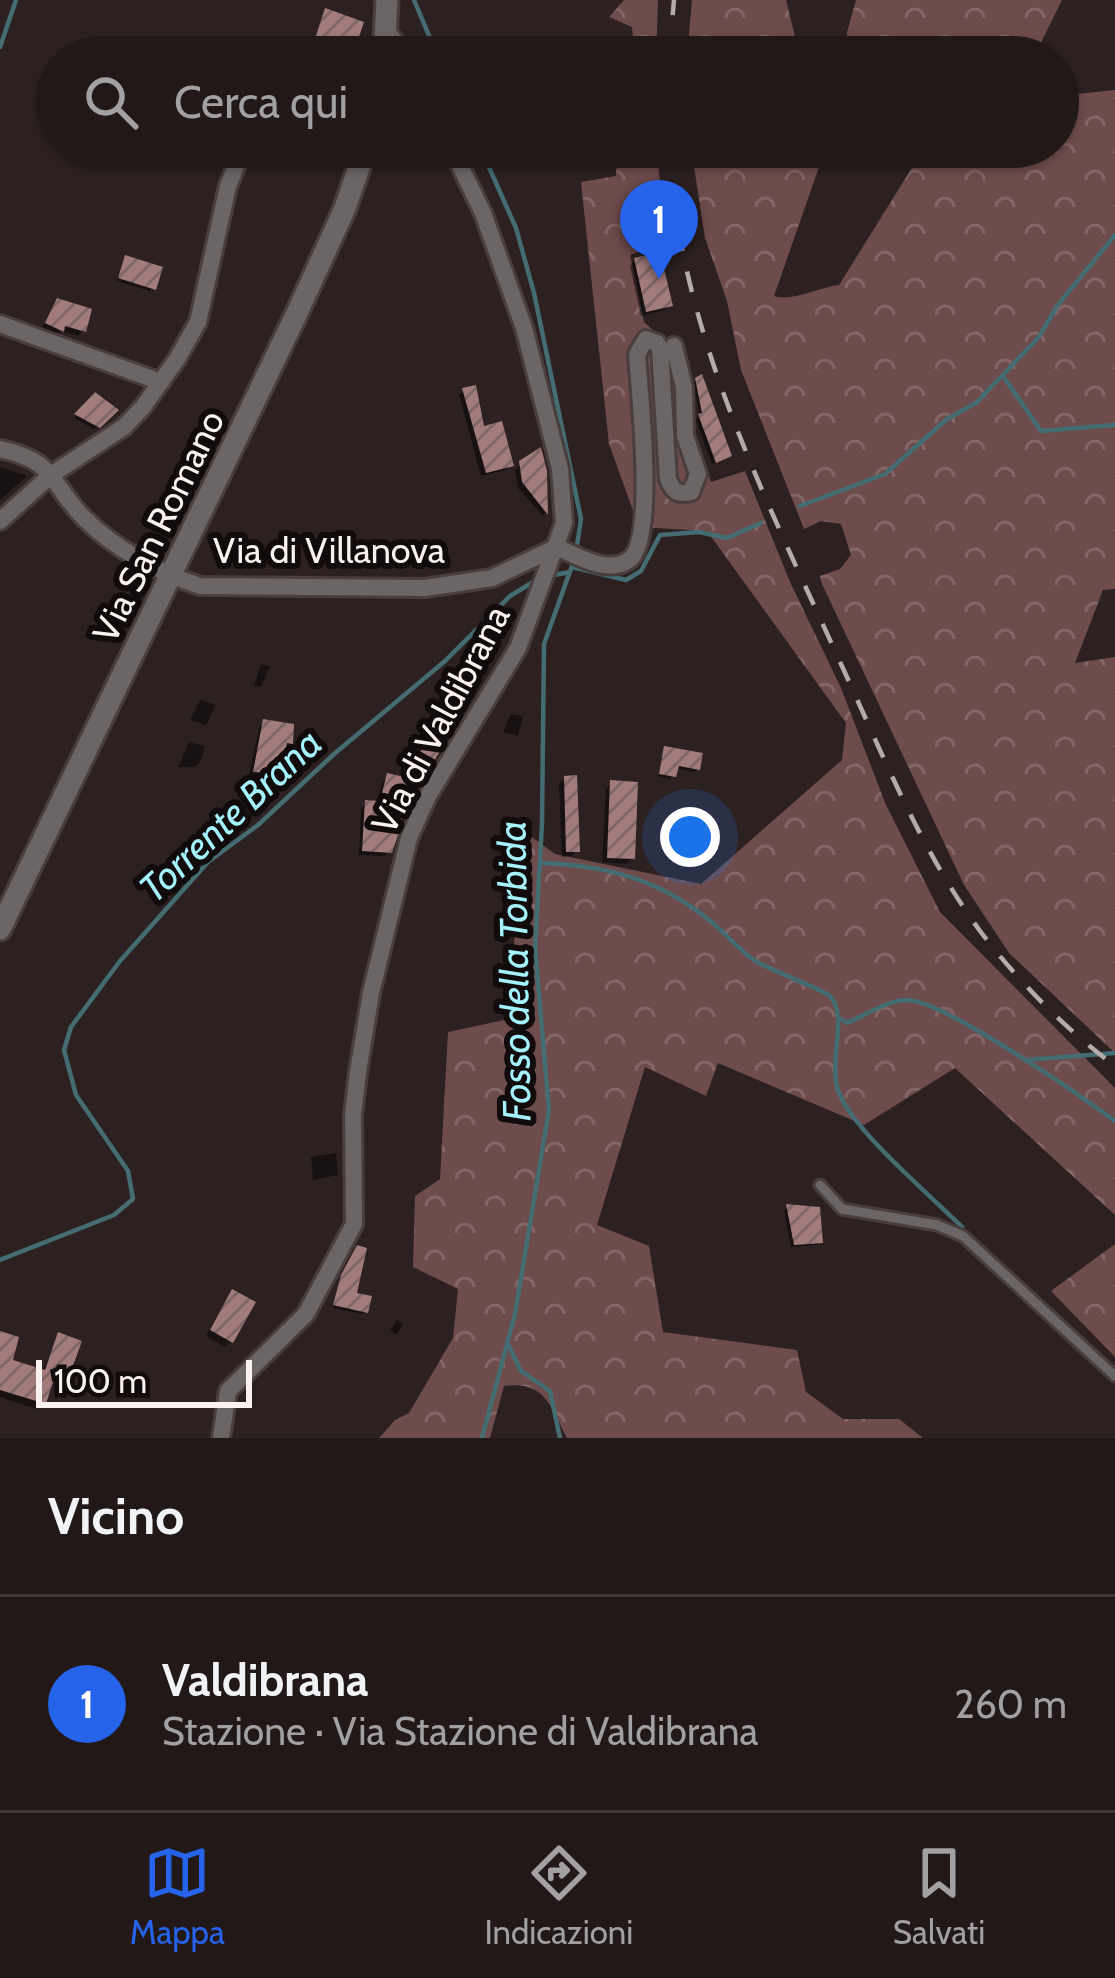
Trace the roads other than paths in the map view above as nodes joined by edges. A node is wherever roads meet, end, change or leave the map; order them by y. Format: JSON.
{"nodes":[{"id":1,"x":387,"y":0,"type":"edge"},
{"id":2,"x":386,"y":29,"type":"junction"},
{"id":3,"x":386,"y":36,"type":"edge"},
{"id":4,"x":392,"y":36,"type":"edge"},
{"id":5,"x":235,"y":168,"type":"edge"},
{"id":6,"x":358,"y":168,"type":"edge"},
{"id":7,"x":462,"y":168,"type":"edge"},
{"id":8,"x":0,"y":324,"type":"edge"},
{"id":9,"x":674,"y":346,"type":"dead end"},
{"id":10,"x":161,"y":382,"type":"junction"},
{"id":11,"x":0,"y":449,"type":"edge"},
{"id":12,"x":51,"y":475,"type":"junction"},
{"id":13,"x":0,"y":521,"type":"edge"},
{"id":14,"x":557,"y":547,"type":"junction"},
{"id":15,"x":170,"y":576,"type":"junction"},
{"id":16,"x":0,"y":929,"type":"edge"},
{"id":17,"x":820,"y":1185,"type":"dead end"},
{"id":18,"x":1115,"y":1376,"type":"edge"},
{"id":19,"x":221,"y":1438,"type":"edge"}],
"edges":[{"from":1,"to":2,"type":"street"},
{"from":2,"to":3,"type":"street"},
{"from":2,"to":4,"type":"street"},
{"from":5,"to":10,"type":"street"},
{"from":6,"to":15,"type":"street","name":"Via San Romano"},
{"from":7,"to":14,"type":"street","name":"Via di Valdibrana"},
{"from":8,"to":10,"type":"street"},
{"from":9,"to":14,"type":"street"},
{"from":10,"to":12,"type":"street"},
{"from":11,"to":12,"type":"street","name":"Via di Villanova"},
{"from":12,"to":13,"type":"street"},
{"from":12,"to":15,"type":"street","name":"Via di Villanova"},
{"from":14,"to":15,"type":"street","name":"Via di Villanova"},
{"from":14,"to":19,"type":"street","name":"Via di Valdibrana"},
{"from":15,"to":16,"type":"street","name":"Via San Romano"},
{"from":17,"to":18,"type":"lane"}]}
